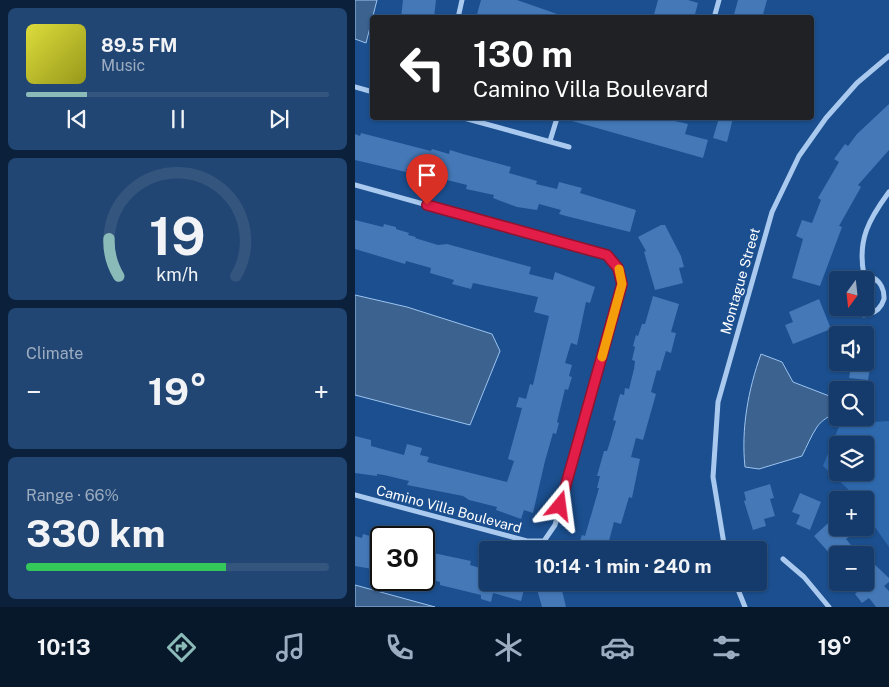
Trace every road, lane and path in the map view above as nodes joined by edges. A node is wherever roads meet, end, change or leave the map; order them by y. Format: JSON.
{"nodes":[{"id":1,"x":462,"y":0,"type":"edge"},
{"id":2,"x":719,"y":0,"type":"edge"},
{"id":3,"x":459,"y":15,"type":"edge"},
{"id":4,"x":715,"y":15,"type":"edge"},
{"id":5,"x":889,"y":56,"type":"edge"},
{"id":6,"x":355,"y":87,"type":"edge"},
{"id":7,"x":370,"y":91,"type":"edge"},
{"id":8,"x":471,"y":120,"type":"edge"},
{"id":9,"x":556,"y":120,"type":"edge"},
{"id":10,"x":550,"y":142,"type":"junction"},
{"id":11,"x":569,"y":147,"type":"dead end"},
{"id":12,"x":355,"y":185,"type":"edge"},
{"id":13,"x":889,"y":192,"type":"edge"},
{"id":14,"x":863,"y":271,"type":"edge"},
{"id":15,"x":874,"y":277,"type":"edge"},
{"id":16,"x":874,"y":312,"type":"edge"},
{"id":17,"x":355,"y":496,"type":"edge"},
{"id":18,"x":724,"y":541,"type":"edge"},
{"id":19,"x":783,"y":559,"type":"dead end"},
{"id":20,"x":739,"y":591,"type":"edge"},
{"id":21,"x":745,"y":607,"type":"edge"},
{"id":22,"x":829,"y":607,"type":"edge"}],
"edges":[{"from":1,"to":3,"type":"street"},
{"from":2,"to":4,"type":"street"},
{"from":5,"to":18,"type":"street","name":"Montague Street"},
{"from":6,"to":7,"type":"street"},
{"from":8,"to":10,"type":"street"},
{"from":9,"to":10,"type":"street"},
{"from":10,"to":11,"type":"street"},
{"from":12,"to":17,"type":"street","name":"Camino Villa Boulevard"},
{"from":13,"to":14,"type":"street"},
{"from":15,"to":16,"type":"street"},
{"from":19,"to":22,"type":"street"},
{"from":20,"to":21,"type":"street"}]}
